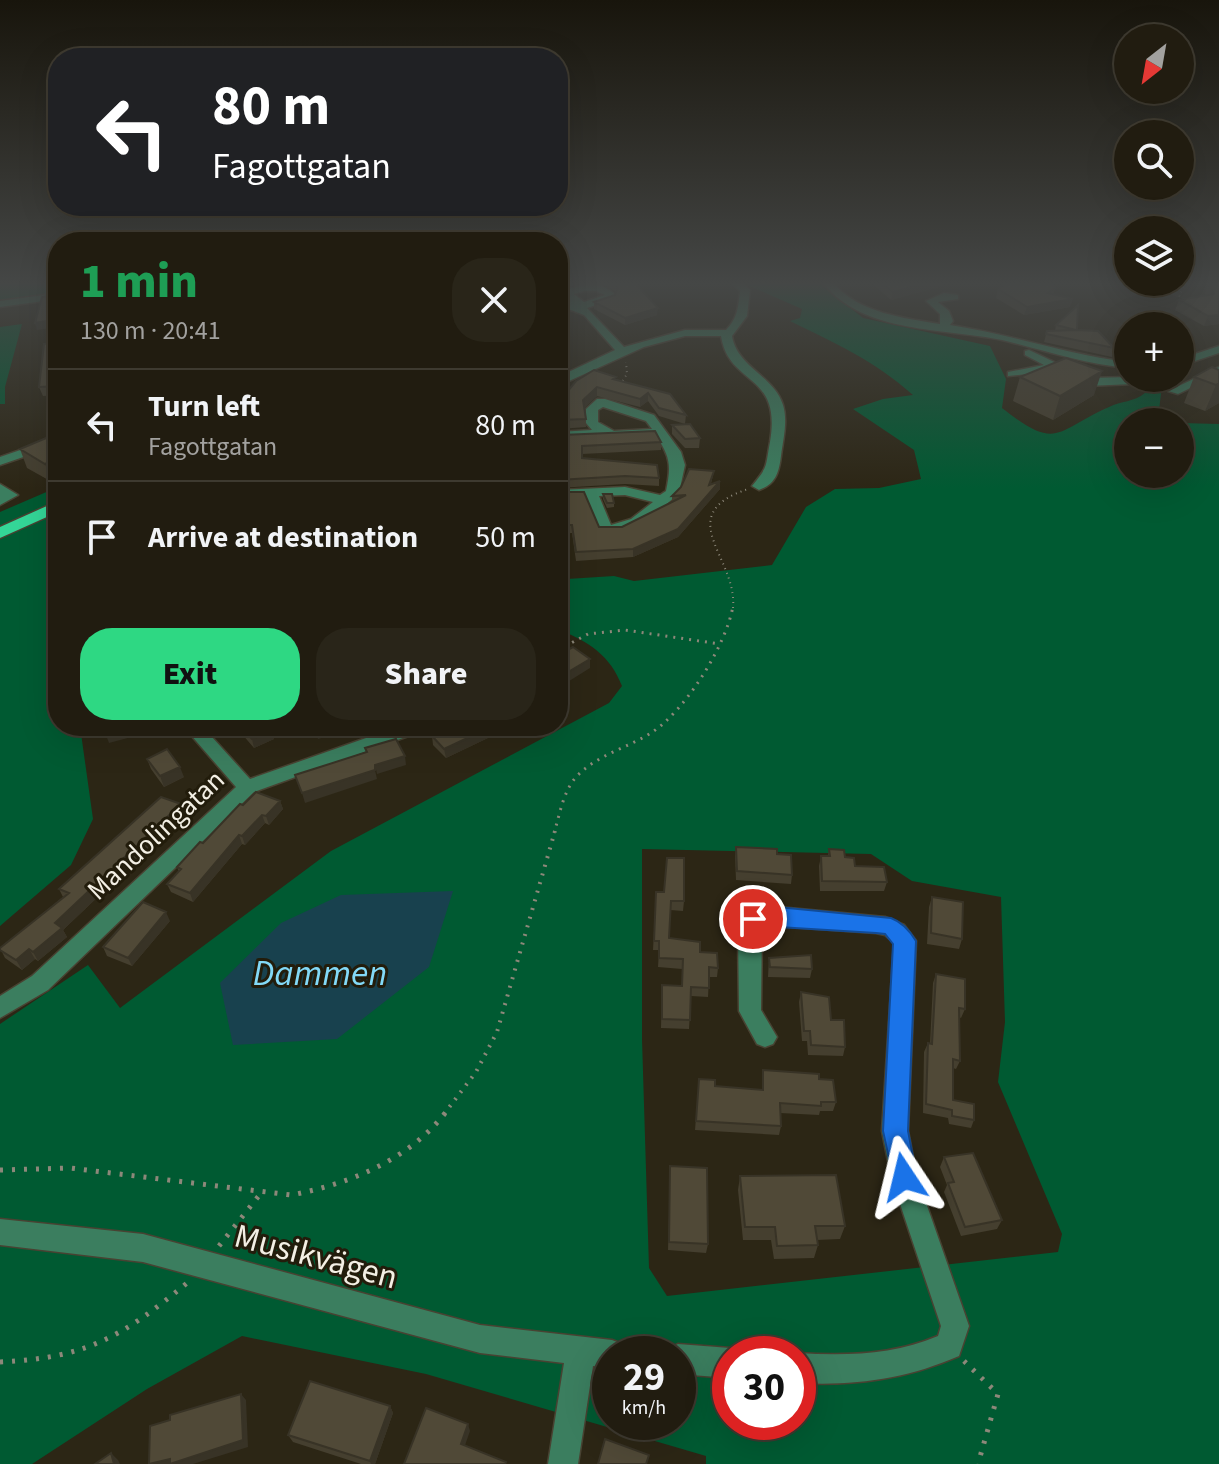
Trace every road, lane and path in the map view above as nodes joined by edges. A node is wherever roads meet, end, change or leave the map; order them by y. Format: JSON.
{"nodes":[{"id":1,"x":615,"y":352,"type":"edge"},
{"id":2,"x":619,"y":352,"type":"edge"},
{"id":3,"x":734,"y":352,"type":"edge"},
{"id":4,"x":1028,"y":352,"type":"edge"},
{"id":5,"x":1059,"y":352,"type":"edge"},
{"id":6,"x":1211,"y":352,"type":"edge"},
{"id":7,"x":1203,"y":356,"type":"junction"},
{"id":8,"x":1194,"y":359,"type":"edge"},
{"id":9,"x":1114,"y":363,"type":"edge"},
{"id":10,"x":1219,"y":363,"type":"edge"},
{"id":11,"x":1056,"y":367,"type":"junction"},
{"id":12,"x":1219,"y":370,"type":"edge"},
{"id":13,"x":1012,"y":374,"type":"dead end"},
{"id":14,"x":568,"y":377,"type":"edge"},
{"id":15,"x":1114,"y":381,"type":"edge"},
{"id":16,"x":1106,"y":382,"type":"junction"},
{"id":17,"x":1194,"y":382,"type":"edge"},
{"id":18,"x":1124,"y":397,"type":"dead end"},
{"id":19,"x":601,"y":402,"type":"junction"},
{"id":20,"x":660,"y":432,"type":"junction"},
{"id":21,"x":604,"y":433,"type":"junction"},
{"id":22,"x":568,"y":435,"type":"edge"},
{"id":23,"x":48,"y":444,"type":"edge"},
{"id":24,"x":0,"y":461,"type":"edge"},
{"id":25,"x":759,"y":486,"type":"joint"},
{"id":26,"x":0,"y":488,"type":"edge"},
{"id":27,"x":591,"y":493,"type":"junction"},
{"id":28,"x":568,"y":494,"type":"edge"},
{"id":29,"x":662,"y":500,"type":"junction"},
{"id":30,"x":0,"y":501,"type":"edge"},
{"id":31,"x":48,"y":511,"type":"edge"},
{"id":32,"x":0,"y":533,"type":"edge"},
{"id":33,"x":720,"y":644,"type":"junction"},
{"id":34,"x":568,"y":645,"type":"edge"},
{"id":35,"x":201,"y":736,"type":"edge"},
{"id":36,"x":391,"y":736,"type":"edge"},
{"id":37,"x":247,"y":787,"type":"junction"},
{"id":38,"x":0,"y":1008,"type":"edge"},
{"id":39,"x":765,"y":1037,"type":"dead end"},
{"id":40,"x":0,"y":1170,"type":"edge"},
{"id":41,"x":261,"y":1193,"type":"junction"},
{"id":42,"x":243,"y":1218,"type":"dead end"},
{"id":43,"x":0,"y":1232,"type":"edge"},
{"id":44,"x":199,"y":1272,"type":"junction"},
{"id":45,"x":952,"y":1336,"type":"junction"},
{"id":46,"x":580,"y":1352,"type":"junction"},
{"id":47,"x":592,"y":1353,"type":"edge"},
{"id":48,"x":0,"y":1362,"type":"edge"},
{"id":49,"x":816,"y":1369,"type":"edge"},
{"id":50,"x":563,"y":1464,"type":"edge"},
{"id":51,"x":978,"y":1464,"type":"edge"}],
"edges":[{"from":1,"to":14,"type":"street"},
{"from":2,"to":19,"type":"path"},
{"from":3,"to":25,"type":"street"},
{"from":4,"to":11,"type":"street"},
{"from":5,"to":9,"type":"street"},
{"from":6,"to":7,"type":"street"},
{"from":7,"to":8,"type":"street"},
{"from":7,"to":10,"type":"street"},
{"from":11,"to":13,"type":"street"},
{"from":11,"to":16,"type":"street"},
{"from":12,"to":17,"type":"street"},
{"from":15,"to":16,"type":"street"},
{"from":16,"to":18,"type":"street"},
{"from":19,"to":20,"type":"street"},
{"from":19,"to":21,"type":"street"},
{"from":20,"to":21,"type":"street"},
{"from":20,"to":29,"type":"street"},
{"from":21,"to":22,"type":"street"},
{"from":23,"to":24,"type":"street"},
{"from":25,"to":33,"type":"path"},
{"from":26,"to":30,"type":"street"},
{"from":27,"to":28,"type":"street"},
{"from":27,"to":29,"type":"street"},
{"from":27,"to":29,"type":"street"},
{"from":31,"to":32,"type":"main road"},
{"from":33,"to":34,"type":"path"},
{"from":33,"to":41,"type":"path"},
{"from":35,"to":37,"type":"street"},
{"from":36,"to":37,"type":"street","name":"Mandolingatan"},
{"from":37,"to":38,"type":"street","name":"Mandolingatan"},
{"from":39,"to":45,"type":"street"},
{"from":40,"to":41,"type":"path"},
{"from":41,"to":42,"type":"path"},
{"from":41,"to":44,"type":"path"},
{"from":43,"to":44,"type":"street","name":"Musikvägen"},
{"from":44,"to":46,"type":"street","name":"Musikvägen"},
{"from":44,"to":48,"type":"path"},
{"from":45,"to":49,"type":"street"},
{"from":45,"to":51,"type":"path"},
{"from":46,"to":47,"type":"street","name":"Musikvägen"},
{"from":46,"to":50,"type":"street"}]}
